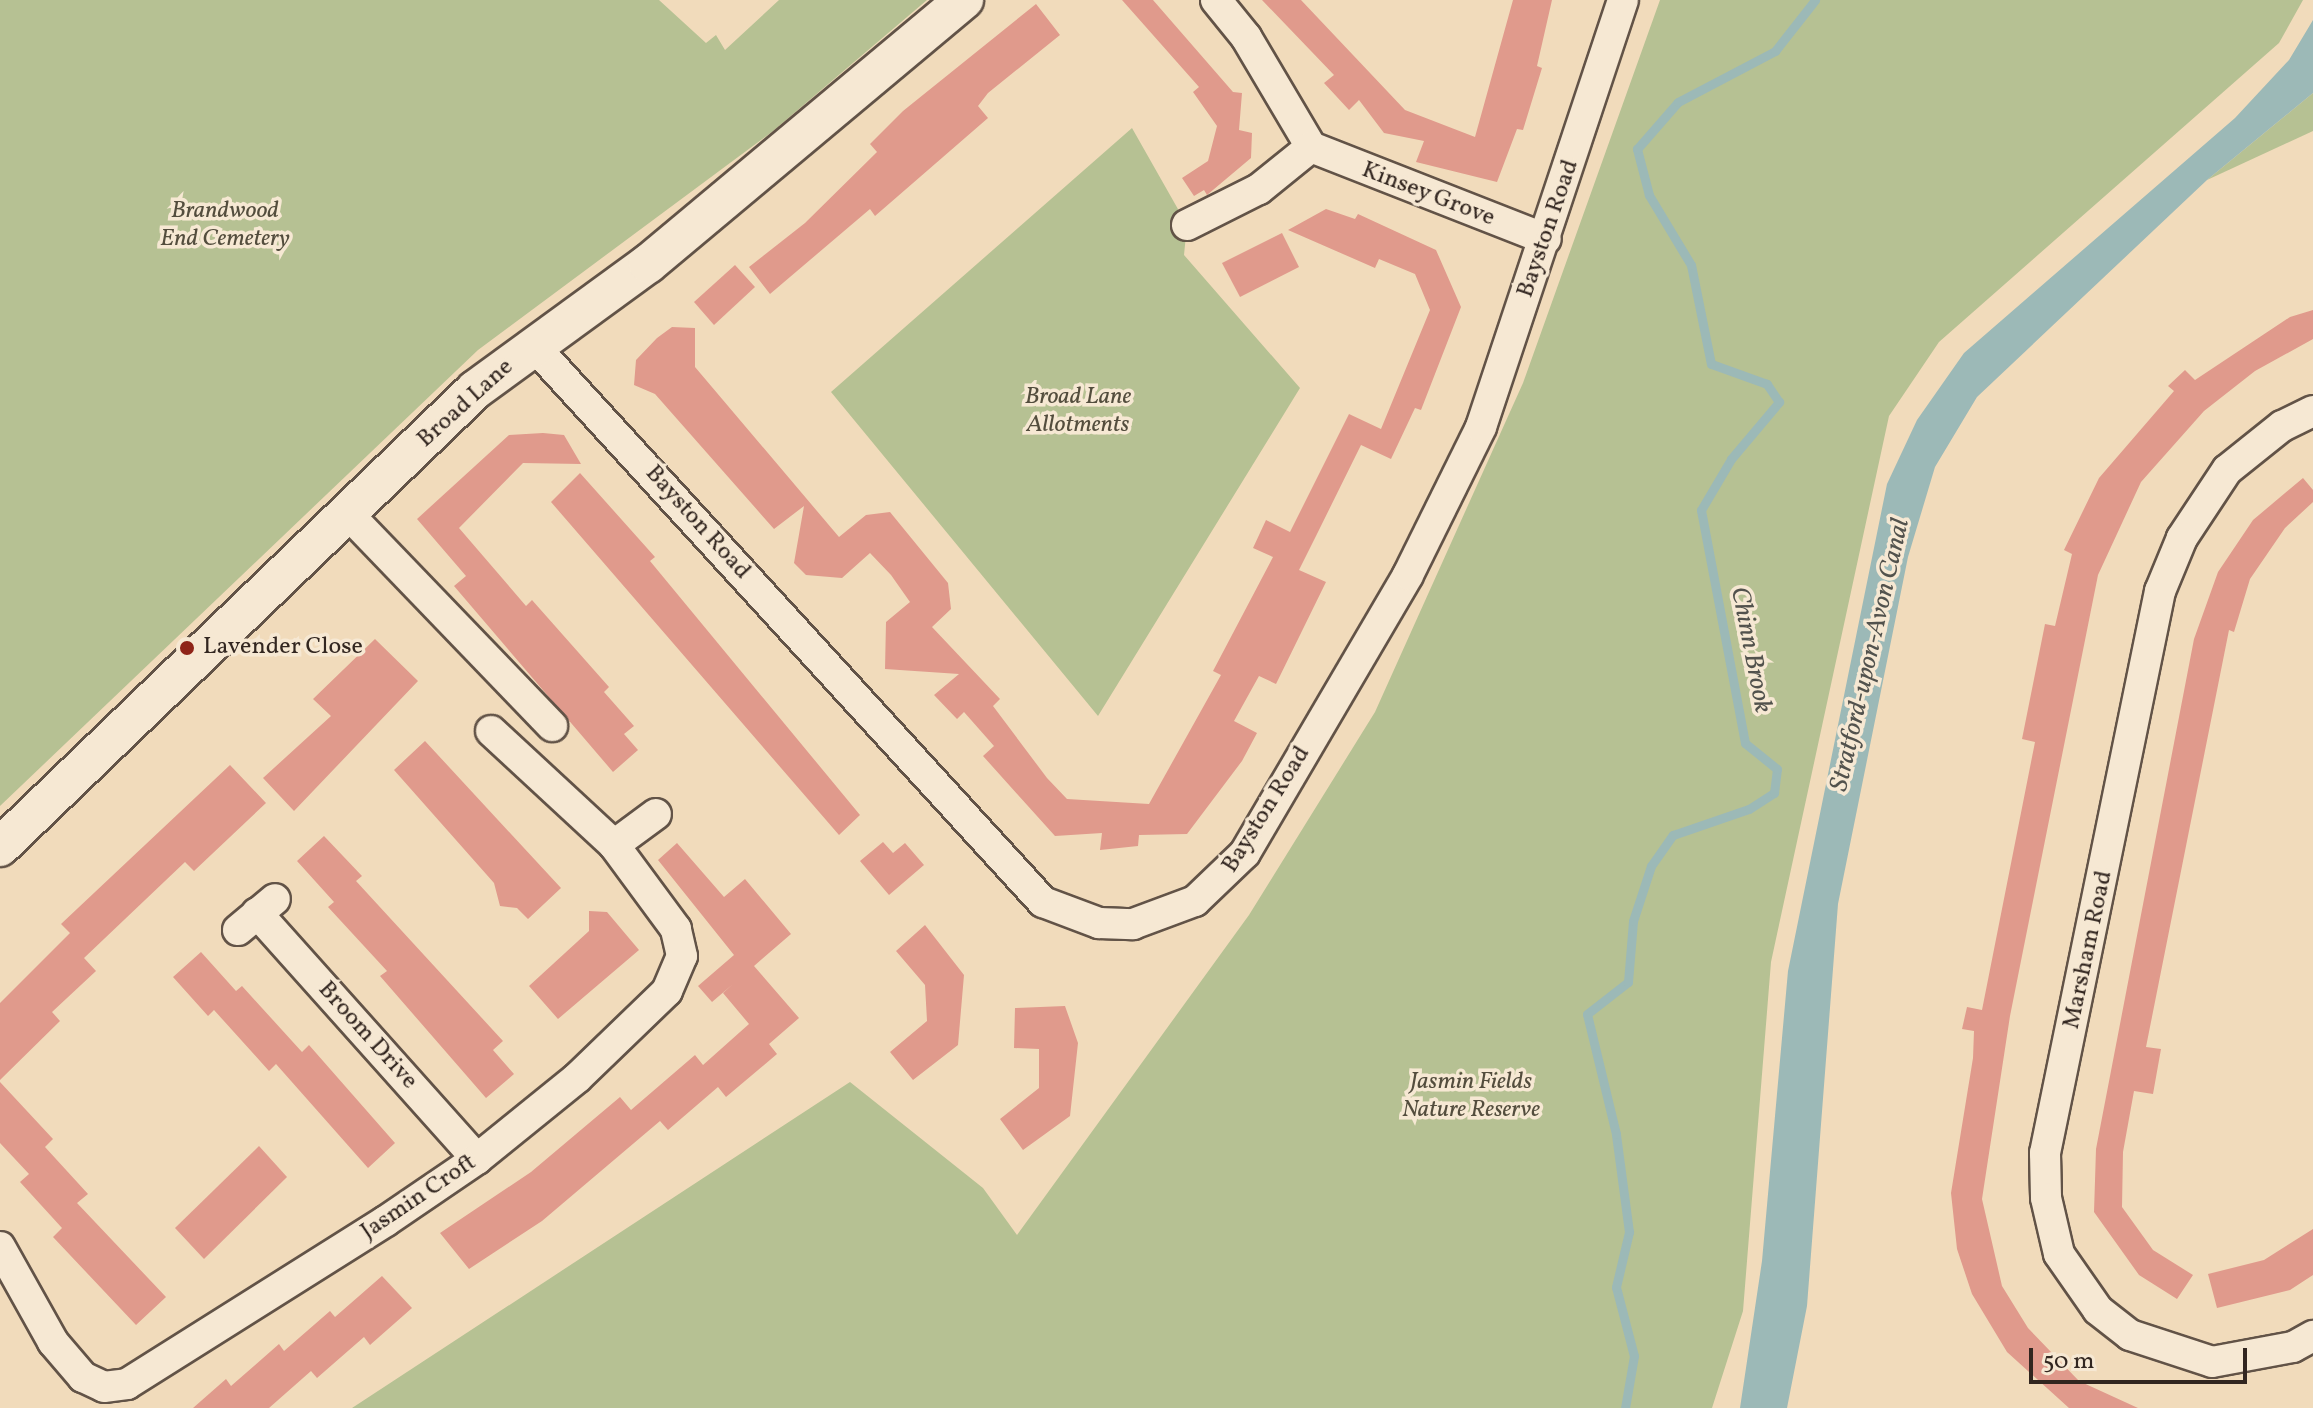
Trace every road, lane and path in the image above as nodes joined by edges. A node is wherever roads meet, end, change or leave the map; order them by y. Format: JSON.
{"nodes":[{"id":1,"x":964,"y":0,"type":"edge"},
{"id":2,"x":1216,"y":0,"type":"edge"},
{"id":3,"x":1623,"y":0,"type":"edge"},
{"id":4,"x":1311,"y":147,"type":"junction"},
{"id":5,"x":1187,"y":225,"type":"dead end"},
{"id":6,"x":1546,"y":239,"type":"junction"},
{"id":7,"x":534,"y":346,"type":"junction"},
{"id":8,"x":2313,"y":411,"type":"edge"},
{"id":9,"x":349,"y":515,"type":"junction"},
{"id":10,"x":552,"y":726,"type":"dead end"},
{"id":11,"x":491,"y":731,"type":"dead end"},
{"id":12,"x":656,"y":814,"type":"dead end"},
{"id":13,"x":614,"y":845,"type":"junction"},
{"id":14,"x":0,"y":847,"type":"edge"},
{"id":15,"x":257,"y":914,"type":"dead end"},
{"id":16,"x":477,"y":1159,"type":"junction"},
{"id":17,"x":0,"y":1247,"type":"edge"},
{"id":18,"x":2313,"y":1336,"type":"edge"}],
"edges":[{"from":1,"to":7,"type":"street","name":"Broad Lane"},
{"from":2,"to":4,"type":"street"},
{"from":3,"to":6,"type":"street","name":"Bayston Road"},
{"from":4,"to":5,"type":"street"},
{"from":4,"to":6,"type":"street","name":"Kinsey Grove"},
{"from":6,"to":7,"type":"street","name":"Bayston Road"},
{"from":7,"to":9,"type":"street","name":"Broad Lane"},
{"from":8,"to":18,"type":"street","name":"Marsham Road"},
{"from":9,"to":10,"type":"street"},
{"from":9,"to":14,"type":"street","name":"Broad Lane"},
{"from":11,"to":13,"type":"street","name":"Jasmin Croft"},
{"from":12,"to":13,"type":"street"},
{"from":13,"to":16,"type":"street","name":"Jasmin Croft"},
{"from":15,"to":16,"type":"street","name":"Broom Drive"},
{"from":16,"to":17,"type":"street","name":"Jasmin Croft"}]}
